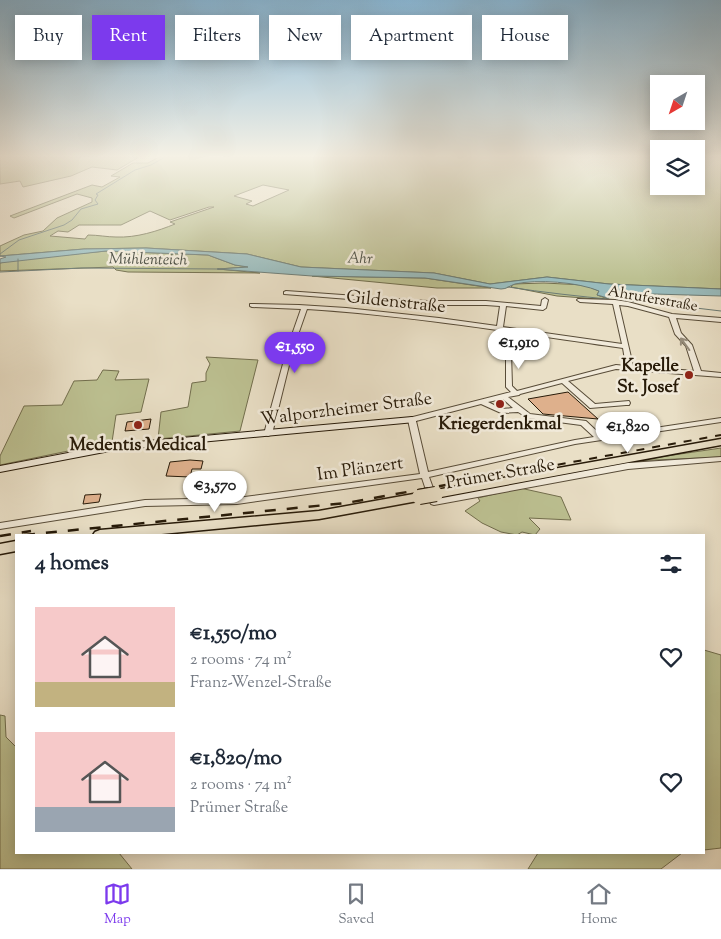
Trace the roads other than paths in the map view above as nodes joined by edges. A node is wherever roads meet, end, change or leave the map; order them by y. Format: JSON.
{"nodes":[{"id":1,"x":313,"y":292,"type":"junction"},
{"id":2,"x":286,"y":293,"type":"dead end"},
{"id":3,"x":545,"y":300,"type":"dead end"},
{"id":4,"x":580,"y":300,"type":"dead end"},
{"id":5,"x":504,"y":304,"type":"junction"},
{"id":6,"x":615,"y":304,"type":"junction"},
{"id":7,"x":252,"y":305,"type":"dead end"},
{"id":8,"x":306,"y":308,"type":"junction"},
{"id":9,"x":672,"y":316,"type":"junction"},
{"id":10,"x":721,"y":320,"type":"edge"},
{"id":11,"x":500,"y":328,"type":"junction"},
{"id":12,"x":626,"y":347,"type":"junction"},
{"id":13,"x":508,"y":352,"type":"dead end"},
{"id":14,"x":630,"y":367,"type":"junction"},
{"id":15,"x":698,"y":372,"type":"junction"},
{"id":16,"x":721,"y":376,"type":"edge"},
{"id":17,"x":565,"y":382,"type":"junction"},
{"id":18,"x":517,"y":394,"type":"junction"},
{"id":19,"x":505,"y":398,"type":"junction"},
{"id":20,"x":484,"y":403,"type":"junction"},
{"id":21,"x":626,"y":403,"type":"dead end"},
{"id":22,"x":518,"y":410,"type":"junction"},
{"id":23,"x":412,"y":420,"type":"junction"},
{"id":24,"x":721,"y":420,"type":"edge"},
{"id":25,"x":268,"y":434,"type":"junction"},
{"id":26,"x":600,"y":438,"type":"junction"},
{"id":27,"x":721,"y":442,"type":"edge"},
{"id":28,"x":721,"y":460,"type":"edge"},
{"id":29,"x":0,"y":469,"type":"edge"},
{"id":30,"x":424,"y":474,"type":"junction"},
{"id":31,"x":435,"y":498,"type":"junction"},
{"id":32,"x":0,"y":526,"type":"edge"},
{"id":33,"x":111,"y":534,"type":"edge"},
{"id":34,"x":15,"y":546,"type":"edge"},
{"id":35,"x":0,"y":549,"type":"edge"}],
"edges":[{"from":1,"to":2,"type":"street"},
{"from":1,"to":5,"type":"street"},
{"from":1,"to":8,"type":"street"},
{"from":3,"to":5,"type":"street"},
{"from":4,"to":6,"type":"street","name":"Ahruferstraße"},
{"from":5,"to":11,"type":"street"},
{"from":6,"to":9,"type":"street","name":"Ahruferstraße"},
{"from":6,"to":12,"type":"street"},
{"from":7,"to":8,"type":"street","name":"Gildenstraße"},
{"from":8,"to":11,"type":"street","name":"Gildenstraße"},
{"from":8,"to":25,"type":"street"},
{"from":9,"to":10,"type":"street","name":"Ahruferstraße"},
{"from":15,"to":9,"type":"street","one_way":true},
{"from":11,"to":12,"type":"street","name":"Gildenstraße"},
{"from":12,"to":14,"type":"street"},
{"from":13,"to":18,"type":"street"},
{"from":14,"to":15,"type":"street","name":"Walporzheimer Straße"},
{"from":14,"to":17,"type":"street","name":"Walporzheimer Straße"},
{"from":15,"to":16,"type":"street","name":"Walporzheimer Straße"},
{"from":17,"to":18,"type":"street","name":"Walporzheimer Straße"},
{"from":17,"to":21,"type":"street"},
{"from":18,"to":19,"type":"street","name":"Walporzheimer Straße"},
{"from":19,"to":20,"type":"street","name":"Walporzheimer Straße"},
{"from":19,"to":22,"type":"street"},
{"from":20,"to":22,"type":"street"},
{"from":20,"to":23,"type":"street","name":"Walporzheimer Straße"},
{"from":22,"to":26,"type":"street"},
{"from":23,"to":25,"type":"street","name":"Walporzheimer Straße"},
{"from":23,"to":30,"type":"street"},
{"from":24,"to":26,"type":"street","name":"Im Plänzert"},
{"from":25,"to":29,"type":"street","name":"Walporzheimer Straße"},
{"from":26,"to":30,"type":"street","name":"Im Plänzert"},
{"from":27,"to":31,"type":"main road"},
{"from":28,"to":31,"type":"street","name":"Prümer Straße"},
{"from":30,"to":31,"type":"street"},
{"from":30,"to":32,"type":"street","name":"Im Plänzert"},
{"from":31,"to":33,"type":"main road","bridge":true},
{"from":34,"to":35,"type":"main road"}]}
